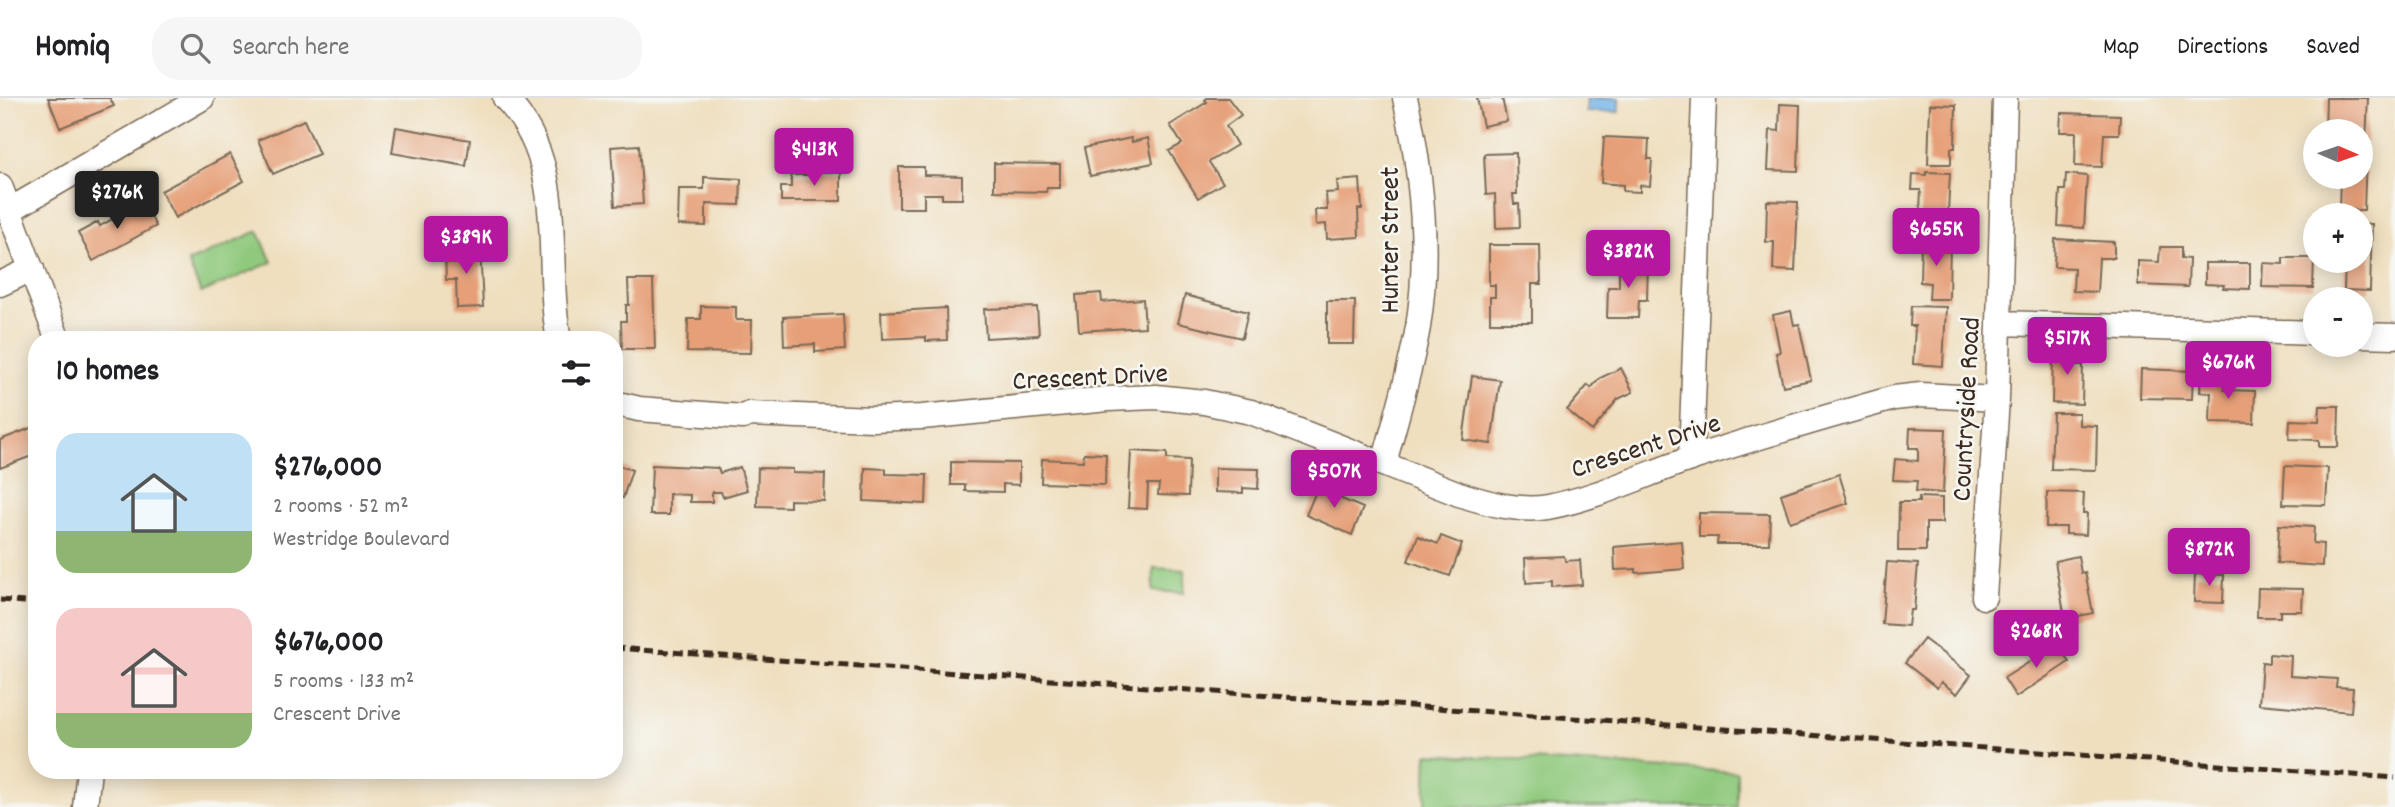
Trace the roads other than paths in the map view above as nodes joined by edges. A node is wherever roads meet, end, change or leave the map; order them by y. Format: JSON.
{"nodes":[{"id":1,"x":202,"y":98,"type":"edge"},
{"id":2,"x":505,"y":98,"type":"edge"},
{"id":3,"x":1405,"y":98,"type":"edge"},
{"id":4,"x":1704,"y":98,"type":"edge"},
{"id":5,"x":2006,"y":98,"type":"edge"},
{"id":6,"x":0,"y":186,"type":"edge"},
{"id":7,"x":10,"y":211,"type":"junction"},
{"id":8,"x":32,"y":269,"type":"junction"},
{"id":9,"x":0,"y":284,"type":"edge"},
{"id":10,"x":1999,"y":323,"type":"junction"},
{"id":11,"x":55,"y":331,"type":"edge"},
{"id":12,"x":558,"y":331,"type":"edge"},
{"id":13,"x":2303,"y":333,"type":"edge"},
{"id":14,"x":2373,"y":335,"type":"edge"},
{"id":15,"x":2395,"y":336,"type":"edge"},
{"id":16,"x":1997,"y":399,"type":"junction"},
{"id":17,"x":623,"y":405,"type":"edge"},
{"id":18,"x":1691,"y":459,"type":"junction"},
{"id":19,"x":1384,"y":463,"type":"junction"},
{"id":20,"x":1984,"y":597,"type":"dead end"},
{"id":21,"x":88,"y":779,"type":"edge"},
{"id":22,"x":85,"y":807,"type":"edge"}],
"edges":[{"from":1,"to":7,"type":"street"},
{"from":2,"to":12,"type":"street"},
{"from":3,"to":19,"type":"street","name":"Hunter Street"},
{"from":4,"to":18,"type":"street"},
{"from":5,"to":10,"type":"street","name":"Countryside Road"},
{"from":6,"to":7,"type":"street"},
{"from":7,"to":8,"type":"street"},
{"from":8,"to":9,"type":"street"},
{"from":8,"to":11,"type":"street"},
{"from":10,"to":13,"type":"street"},
{"from":10,"to":16,"type":"street","name":"Countryside Road"},
{"from":14,"to":15,"type":"street"},
{"from":16,"to":18,"type":"street","name":"Crescent Drive"},
{"from":16,"to":20,"type":"street","name":"Countryside Road"},
{"from":17,"to":19,"type":"street","name":"Crescent Drive"},
{"from":18,"to":19,"type":"street","name":"Crescent Drive"},
{"from":21,"to":22,"type":"street"}]}
